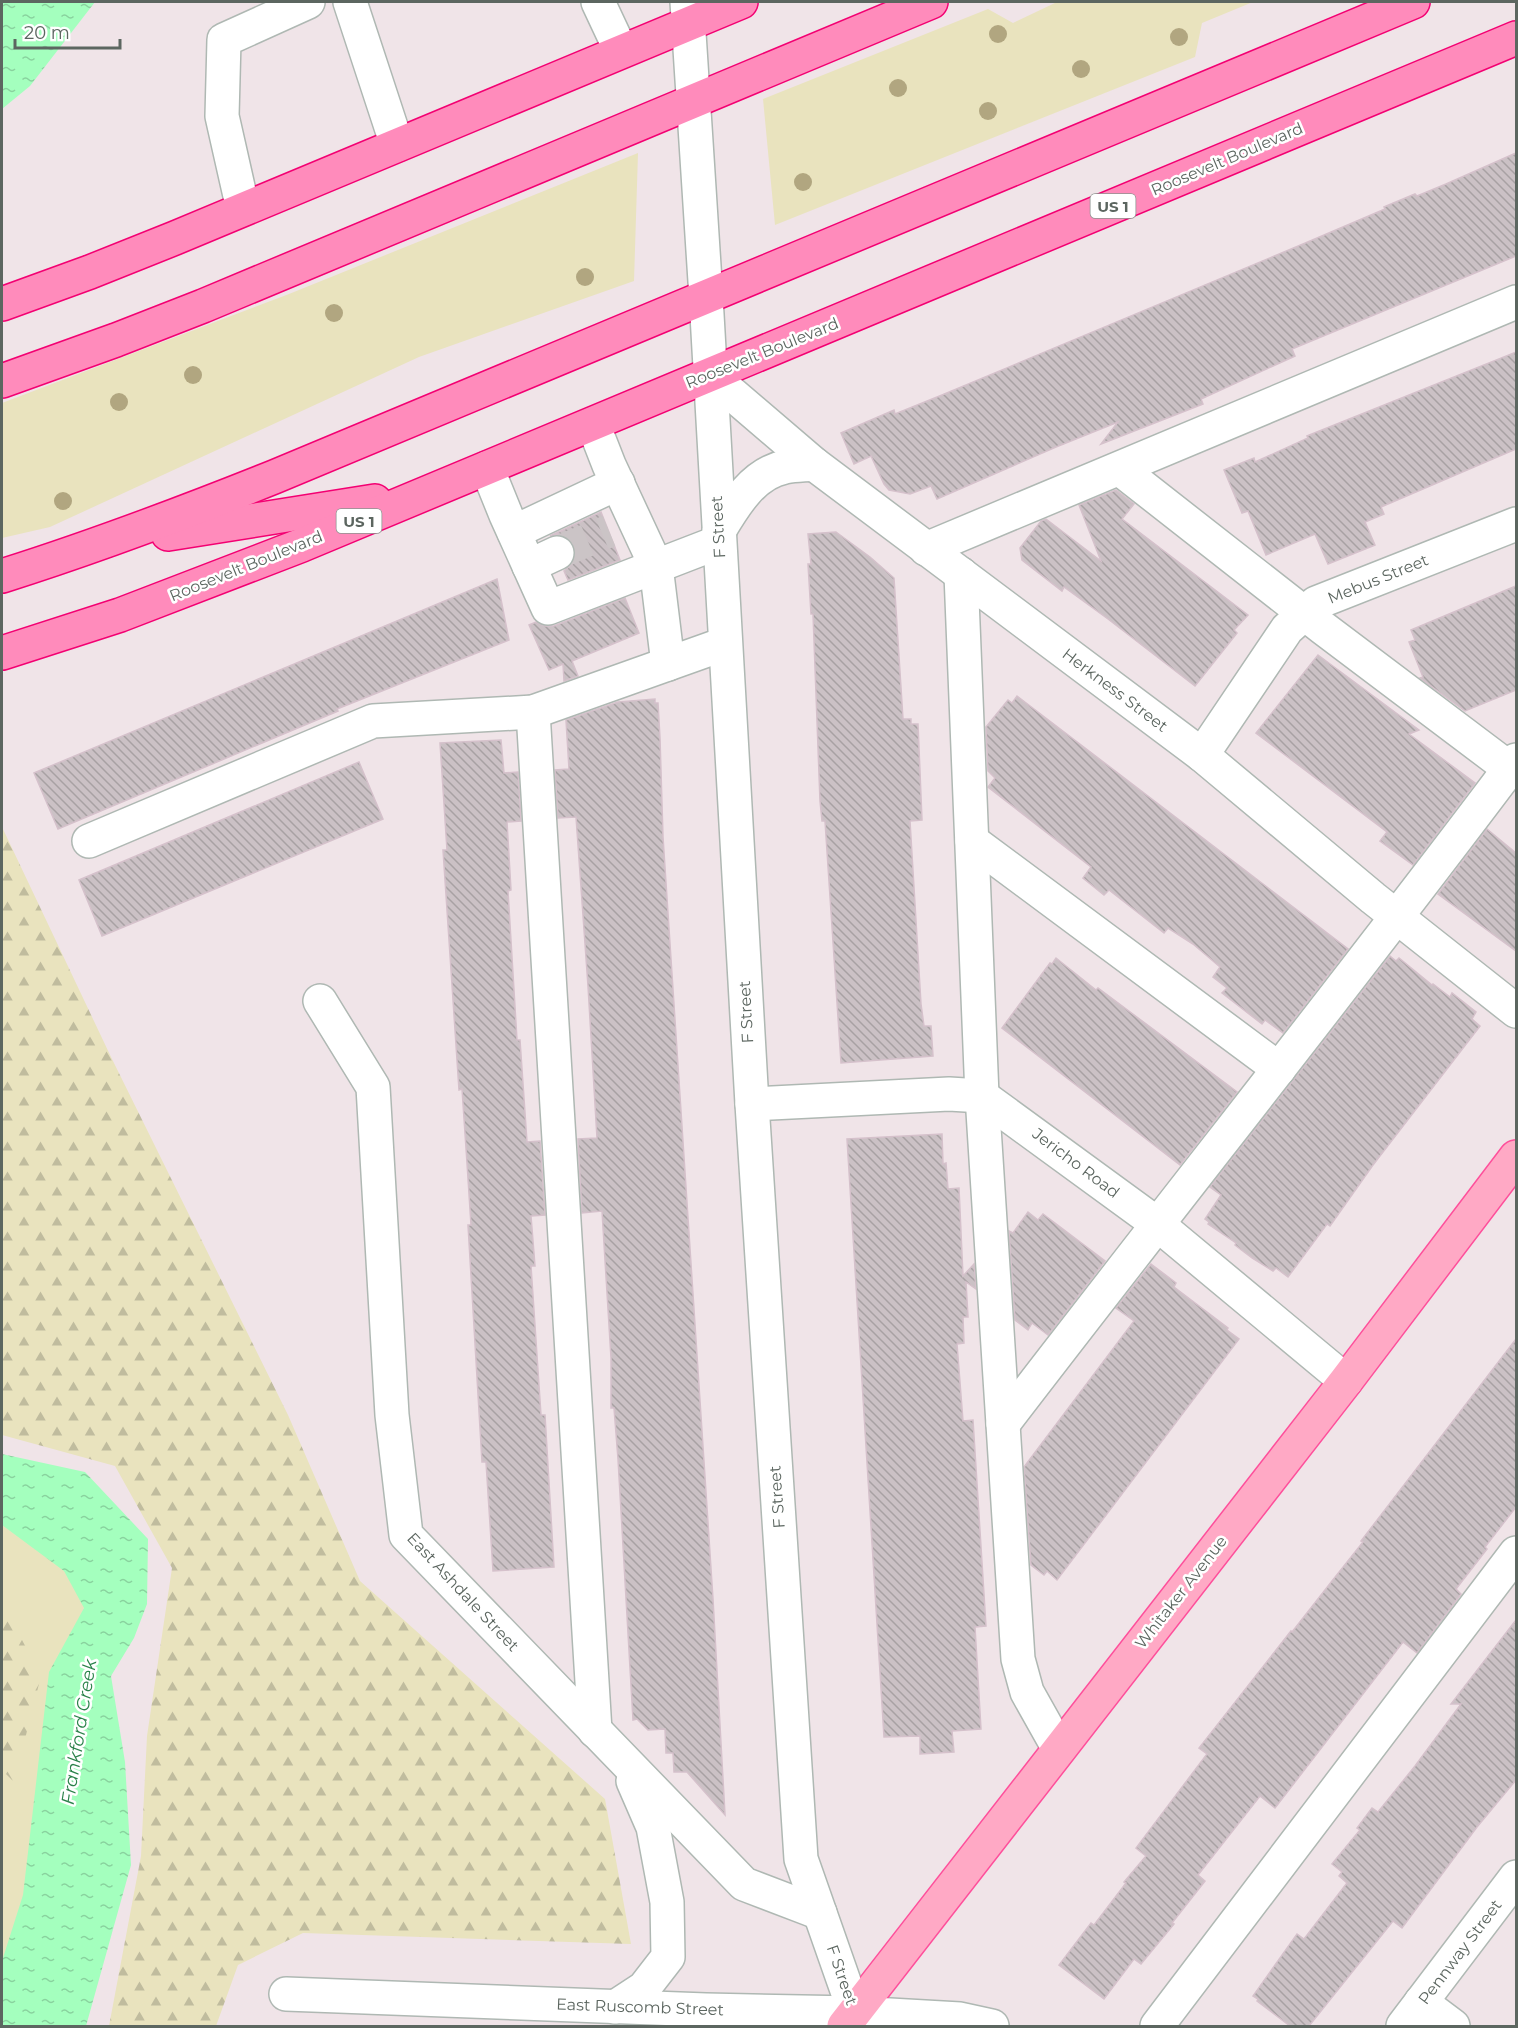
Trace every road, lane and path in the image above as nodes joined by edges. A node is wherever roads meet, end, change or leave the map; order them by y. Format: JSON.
{"nodes":[{"id":1,"x":308,"y":2,"type":"edge"},
{"id":2,"x":350,"y":2,"type":"edge"},
{"id":3,"x":598,"y":2,"type":"edge"},
{"id":4,"x":741,"y":2,"type":"edge"},
{"id":5,"x":932,"y":2,"type":"edge"},
{"id":6,"x":1413,"y":2,"type":"edge"},
{"id":7,"x":687,"y":12,"type":"edge"},
{"id":8,"x":1516,"y":38,"type":"edge"},
{"id":9,"x":621,"y":51,"type":"junction"},
{"id":10,"x":693,"y":101,"type":"junction"},
{"id":11,"x":397,"y":145,"type":"junction"},
{"id":12,"x":243,"y":209,"type":"junction"},
{"id":13,"x":706,"y":297,"type":"junction"},
{"id":14,"x":1516,"y":302,"type":"edge"},
{"id":15,"x":2,"y":304,"type":"edge"},
{"id":16,"x":710,"y":375,"type":"junction"},
{"id":17,"x":2,"y":381,"type":"edge"},
{"id":18,"x":593,"y":424,"type":"junction"},
{"id":19,"x":814,"y":464,"type":"junction"},
{"id":20,"x":488,"y":468,"type":"junction"},
{"id":21,"x":1120,"y":469,"type":"junction"},
{"id":22,"x":618,"y":483,"type":"junction"},
{"id":23,"x":429,"y":492,"type":"junction"},
{"id":24,"x":1516,"y":524,"type":"edge"},
{"id":25,"x":514,"y":532,"type":"junction"},
{"id":26,"x":719,"y":536,"type":"junction"},
{"id":27,"x":95,"y":546,"type":"junction"},
{"id":28,"x":926,"y":549,"type":"junction"},
{"id":29,"x":656,"y":566,"type":"junction"},
{"id":30,"x":961,"y":574,"type":"junction"},
{"id":31,"x":2,"y":576,"type":"edge"},
{"id":32,"x":1305,"y":614,"type":"junction"},
{"id":33,"x":724,"y":644,"type":"junction"},
{"id":34,"x":2,"y":653,"type":"edge"},
{"id":35,"x":668,"y":664,"type":"junction"},
{"id":36,"x":533,"y":712,"type":"junction"},
{"id":37,"x":1202,"y":755,"type":"junction"},
{"id":38,"x":1513,"y":764,"type":"edge"},
{"id":39,"x":89,"y":841,"type":"dead end"},
{"id":40,"x":972,"y":841,"type":"junction"},
{"id":41,"x":1397,"y":918,"type":"junction"},
{"id":42,"x":320,"y":1001,"type":"dead end"},
{"id":43,"x":1516,"y":1011,"type":"edge"},
{"id":44,"x":1280,"y":1069,"type":"junction"},
{"id":45,"x":982,"y":1096,"type":"junction"},
{"id":46,"x":752,"y":1104,"type":"junction"},
{"id":47,"x":1516,"y":1157,"type":"edge"},
{"id":48,"x":1156,"y":1223,"type":"junction"},
{"id":49,"x":1346,"y":1381,"type":"junction"},
{"id":50,"x":1003,"y":1424,"type":"junction"},
{"id":51,"x":1516,"y":1553,"type":"edge"},
{"id":52,"x":595,"y":1731,"type":"junction"},
{"id":53,"x":1059,"y":1749,"type":"junction"},
{"id":54,"x":624,"y":1760,"type":"junction"},
{"id":55,"x":1516,"y":1877,"type":"edge"},
{"id":56,"x":820,"y":1913,"type":"junction"},
{"id":57,"x":286,"y":1994,"type":"dead end"},
{"id":58,"x":600,"y":2013,"type":"edge"},
{"id":59,"x":1412,"y":2014,"type":"edge"},
{"id":60,"x":850,"y":2020,"type":"edge"},
{"id":61,"x":993,"y":2026,"type":"edge"},
{"id":62,"x":1157,"y":2026,"type":"edge"},
{"id":63,"x":1453,"y":2026,"type":"edge"}],
"edges":[{"from":1,"to":12,"type":"street"},
{"from":2,"to":11,"type":"street"},
{"from":3,"to":9,"type":"street"},
{"from":4,"to":7,"type":"highway"},
{"from":5,"to":10,"type":"highway"},
{"from":6,"to":13,"type":"highway"},
{"from":7,"to":9,"type":"highway"},
{"from":7,"to":10,"type":"street","name":"F Street"},
{"from":8,"to":16,"type":"highway","name":"Roosevelt Boulevard","number":"US 1"},
{"from":9,"to":11,"type":"highway"},
{"from":10,"to":13,"type":"street","name":"F Street"},
{"from":10,"to":17,"type":"highway"},
{"from":11,"to":12,"type":"highway"},
{"from":12,"to":15,"type":"highway"},
{"from":13,"to":16,"type":"street","name":"F Street"},
{"from":13,"to":27,"type":"highway"},
{"from":14,"to":21,"type":"street"},
{"from":16,"to":18,"type":"highway","name":"Roosevelt Boulevard","number":"US 1"},
{"from":16,"to":19,"type":"street","name":"Herkness Street"},
{"from":16,"to":26,"type":"street","name":"F Street"},
{"from":18,"to":20,"type":"highway","name":"Roosevelt Boulevard","number":"US 1"},
{"from":18,"to":22,"type":"street"},
{"from":19,"to":26,"type":"street"},
{"from":19,"to":28,"type":"street","name":"Herkness Street"},
{"from":20,"to":23,"type":"highway","name":"Roosevelt Boulevard","number":"US 1"},
{"from":20,"to":25,"type":"street"},
{"from":21,"to":28,"type":"street"},
{"from":21,"to":32,"type":"street"},
{"from":22,"to":25,"type":"street"},
{"from":22,"to":29,"type":"street"},
{"from":23,"to":27,"type":"highway"},
{"from":23,"to":34,"type":"highway","name":"Roosevelt Boulevard","number":"US 1"},
{"from":24,"to":32,"type":"street","name":"Mebus Street"},
{"from":25,"to":29,"type":"street"},
{"from":26,"to":29,"type":"street"},
{"from":26,"to":33,"type":"street","name":"F Street"},
{"from":27,"to":31,"type":"highway"},
{"from":28,"to":30,"type":"street","name":"Herkness Street"},
{"from":29,"to":35,"type":"street"},
{"from":30,"to":37,"type":"street","name":"Herkness Street"},
{"from":30,"to":40,"type":"street"},
{"from":32,"to":37,"type":"street","name":"Mebus Street"},
{"from":32,"to":38,"type":"street"},
{"from":33,"to":35,"type":"street"},
{"from":33,"to":46,"type":"street","name":"F Street"},
{"from":35,"to":36,"type":"street"},
{"from":36,"to":39,"type":"street"},
{"from":36,"to":52,"type":"street"},
{"from":37,"to":41,"type":"street","name":"Herkness Street"},
{"from":38,"to":41,"type":"street"},
{"from":40,"to":44,"type":"street"},
{"from":40,"to":45,"type":"street"},
{"from":41,"to":43,"type":"street","name":"Herkness Street"},
{"from":41,"to":44,"type":"street"},
{"from":42,"to":52,"type":"street","name":"East Ashdale Street"},
{"from":44,"to":48,"type":"street"},
{"from":45,"to":46,"type":"street"},
{"from":45,"to":48,"type":"street","name":"Jericho Road"},
{"from":45,"to":50,"type":"street"},
{"from":46,"to":56,"type":"street","name":"F Street"},
{"from":47,"to":49,"type":"main road","name":"Whitaker Avenue"},
{"from":48,"to":49,"type":"street","name":"Jericho Road"},
{"from":48,"to":50,"type":"street"},
{"from":49,"to":53,"type":"main road","name":"Whitaker Avenue"},
{"from":50,"to":53,"type":"street"},
{"from":51,"to":62,"type":"street"},
{"from":52,"to":54,"type":"street","name":"East Ashdale Street"},
{"from":53,"to":60,"type":"main road","name":"Whitaker Avenue"},
{"from":54,"to":56,"type":"street","name":"East Ashdale Street"},
{"from":54,"to":58,"type":"street"},
{"from":55,"to":59,"type":"street","name":"Pennway Street"},
{"from":56,"to":60,"type":"street","name":"F Street"},
{"from":57,"to":58,"type":"street","name":"East Ruscomb Street"},
{"from":58,"to":60,"type":"street","name":"East Ruscomb Street"},
{"from":59,"to":63,"type":"street"},
{"from":60,"to":61,"type":"street","name":"East Ruscomb Street"}]}
